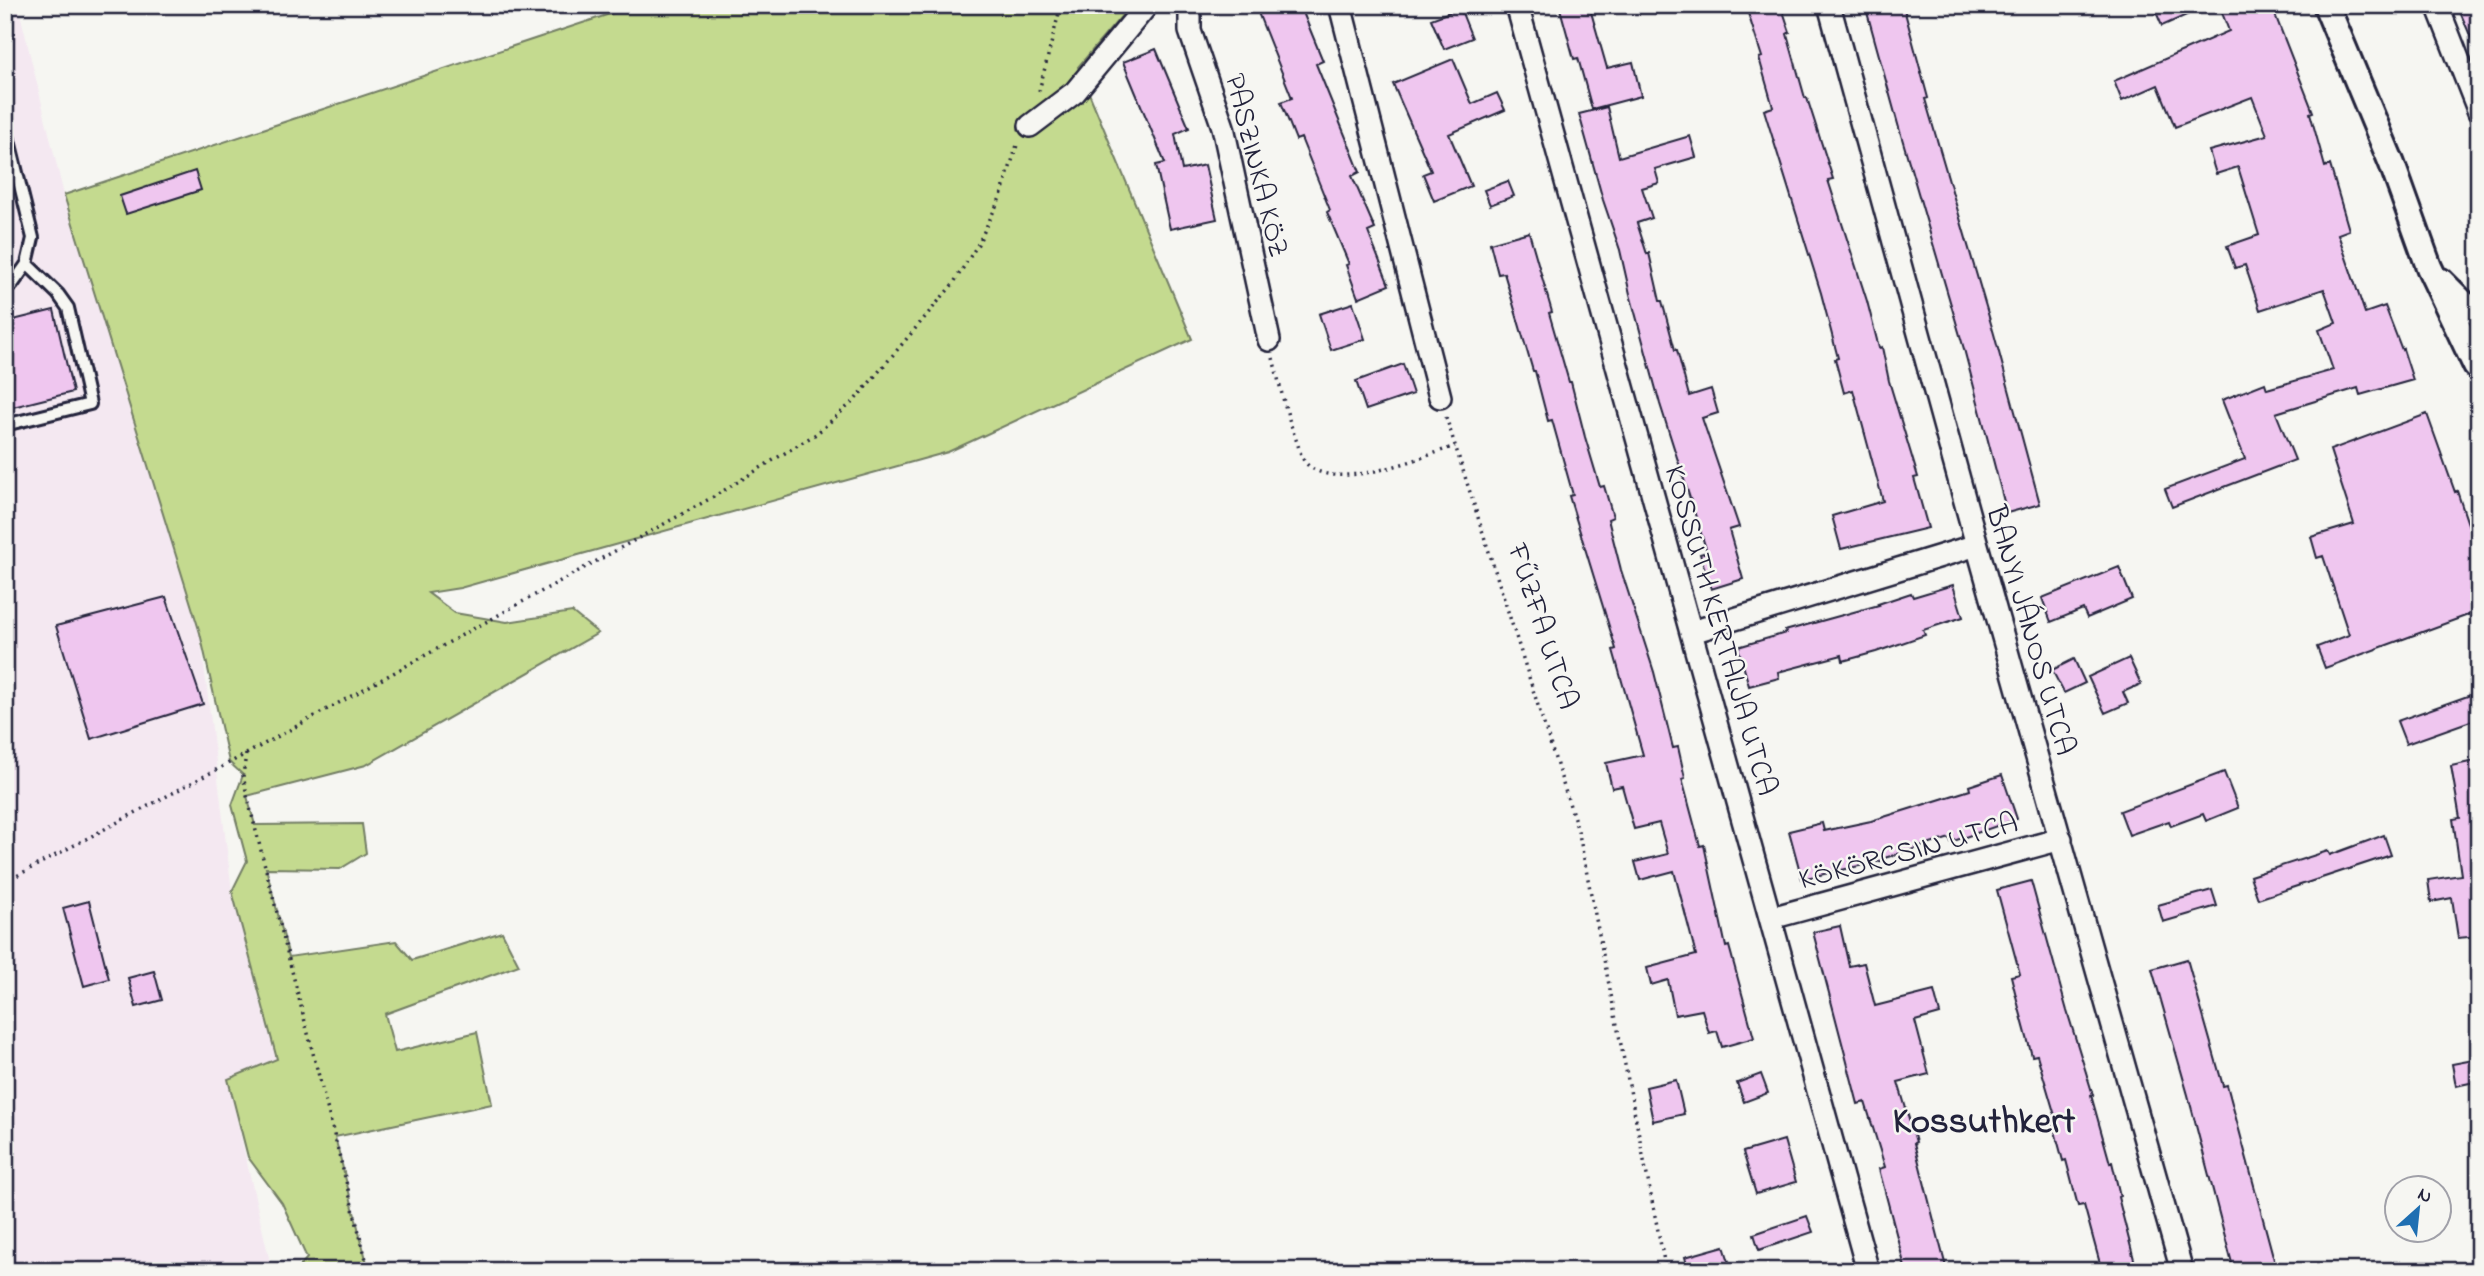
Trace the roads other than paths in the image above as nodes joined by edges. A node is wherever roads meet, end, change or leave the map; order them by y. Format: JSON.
{"nodes":[{"id":1,"x":1147,"y":5,"type":"edge"},
{"id":2,"x":1190,"y":5,"type":"edge"},
{"id":3,"x":1340,"y":5,"type":"edge"},
{"id":4,"x":1517,"y":5,"type":"edge"},
{"id":5,"x":1829,"y":5,"type":"edge"},
{"id":6,"x":2326,"y":5,"type":"edge"},
{"id":7,"x":2438,"y":5,"type":"edge"},
{"id":8,"x":2479,"y":111,"type":"edge"},
{"id":9,"x":5,"y":124,"type":"edge"},
{"id":10,"x":1030,"y":126,"type":"road end"},
{"id":11,"x":27,"y":264,"type":"junction"},
{"id":12,"x":2429,"y":267,"type":"junction"},
{"id":13,"x":5,"y":286,"type":"edge"},
{"id":14,"x":2479,"y":314,"type":"edge"},
{"id":15,"x":1269,"y":340,"type":"road end"},
{"id":16,"x":2478,"y":370,"type":"edge"},
{"id":17,"x":1440,"y":397,"type":"road end"},
{"id":18,"x":5,"y":425,"type":"edge"},
{"id":19,"x":1977,"y":545,"type":"junction"},
{"id":20,"x":1692,"y":632,"type":"junction"},
{"id":21,"x":2061,"y":839,"type":"junction"},
{"id":22,"x":1771,"y":918,"type":"junction"},
{"id":23,"x":1868,"y":1271,"type":"edge"},
{"id":24,"x":2182,"y":1271,"type":"edge"}],
"edges":[{"from":1,"to":10,"type":"street"},
{"from":2,"to":15,"type":"street","name":"PASZINKA KÖZ"},
{"from":3,"to":17,"type":"street"},
{"from":4,"to":20,"type":"street","name":"KOSSUTH KERTALJA UTCA"},
{"from":5,"to":19,"type":"street","name":"BANYI JÁNOS UTCA"},
{"from":6,"to":12,"type":"street"},
{"from":7,"to":8,"type":"street"},
{"from":9,"to":11,"type":"lane"},
{"from":11,"to":13,"type":"lane"},
{"from":11,"to":18,"type":"lane"},
{"from":12,"to":14,"type":"street"},
{"from":12,"to":16,"type":"street"},
{"from":19,"to":20,"type":"street"},
{"from":19,"to":21,"type":"street","name":"BANYI JÁNOS UTCA"},
{"from":20,"to":22,"type":"street","name":"KOSSUTH KERTALJA UTCA"},
{"from":21,"to":22,"type":"street","name":"KÖKÖRCSIN UTCA"},
{"from":21,"to":24,"type":"street","name":"BANYI JÁNOS UTCA"},
{"from":22,"to":23,"type":"street","name":"KOSSUTH KERTALJA UTCA"}]}
